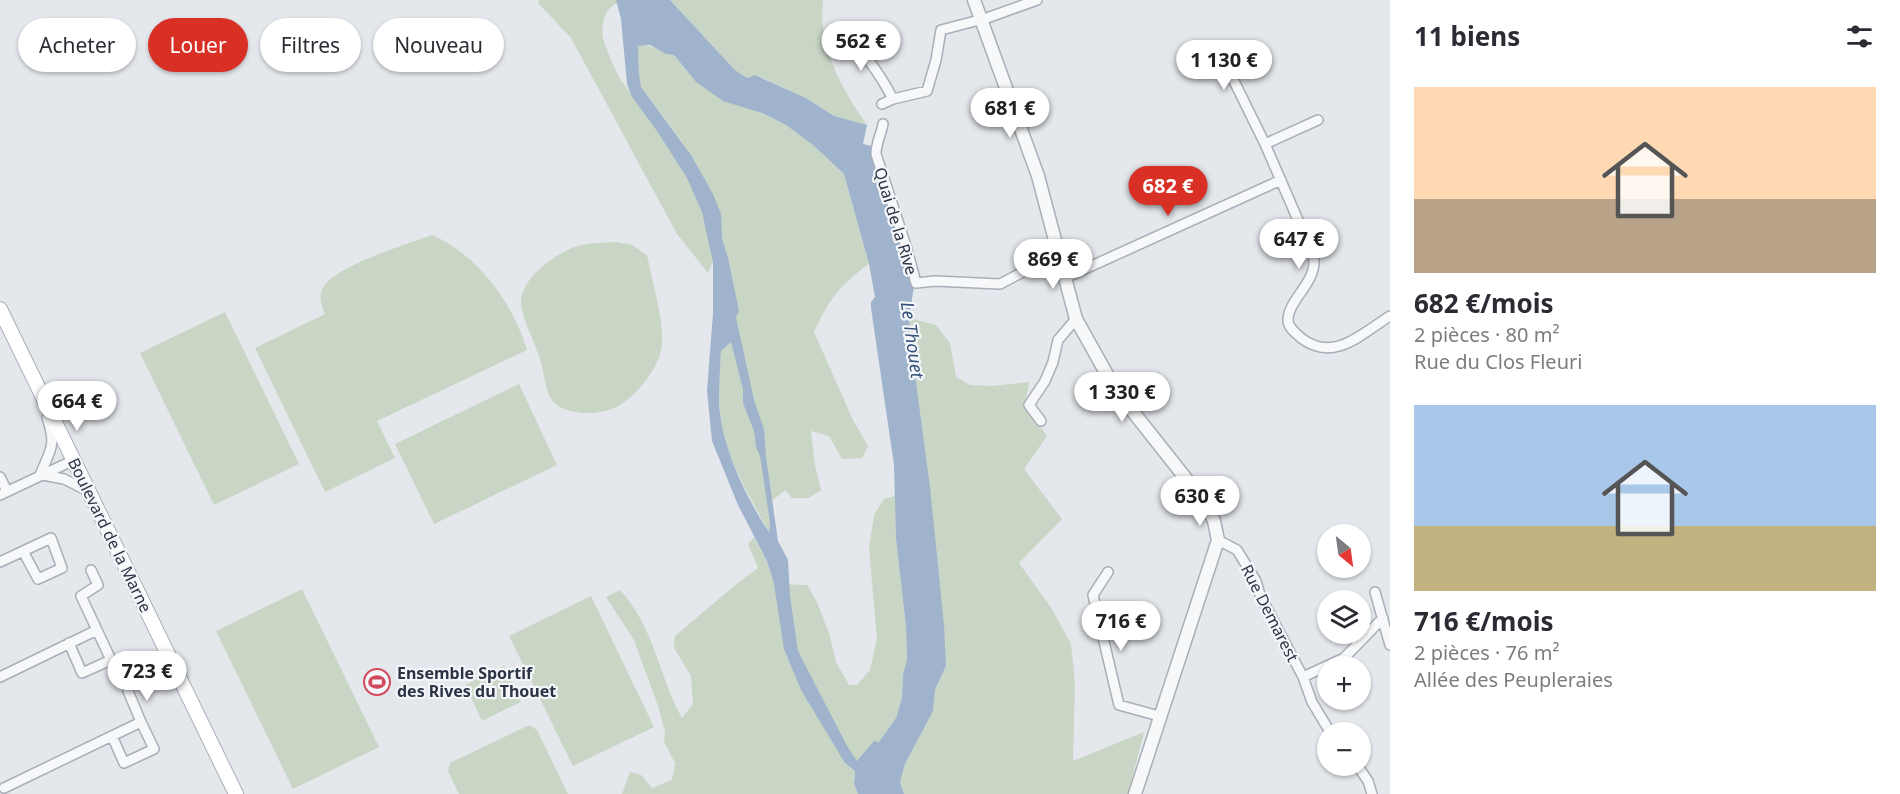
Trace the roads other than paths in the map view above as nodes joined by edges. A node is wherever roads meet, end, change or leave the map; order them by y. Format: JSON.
{"nodes":[{"id":1,"x":974,"y":0,"type":"edge"},
{"id":2,"x":1037,"y":0,"type":"edge"},
{"id":3,"x":981,"y":19,"type":"junction"},
{"id":4,"x":843,"y":34,"type":"dead end"},
{"id":5,"x":1263,"y":57,"type":"dead end"},
{"id":6,"x":893,"y":99,"type":"junction"},
{"id":7,"x":882,"y":104,"type":"dead end"},
{"id":8,"x":1318,"y":120,"type":"dead end"},
{"id":9,"x":883,"y":124,"type":"dead end"},
{"id":10,"x":1265,"y":144,"type":"junction"},
{"id":11,"x":1281,"y":180,"type":"junction"},
{"id":12,"x":1059,"y":254,"type":"junction"},
{"id":13,"x":1065,"y":278,"type":"junction"},
{"id":14,"x":0,"y":309,"type":"edge"},
{"id":15,"x":1390,"y":316,"type":"edge"},
{"id":16,"x":1076,"y":319,"type":"junction"},
{"id":17,"x":44,"y":399,"type":"junction"},
{"id":18,"x":1041,"y":421,"type":"dead end"},
{"id":19,"x":74,"y":460,"type":"junction"},
{"id":20,"x":40,"y":475,"type":"junction"},
{"id":21,"x":0,"y":477,"type":"edge"},
{"id":22,"x":88,"y":491,"type":"junction"},
{"id":23,"x":4,"y":493,"type":"edge"},
{"id":24,"x":1218,"y":540,"type":"junction"},
{"id":25,"x":23,"y":551,"type":"junction"},
{"id":26,"x":0,"y":562,"type":"edge"},
{"id":27,"x":91,"y":570,"type":"dead end"},
{"id":28,"x":1108,"y":572,"type":"dead end"},
{"id":29,"x":1375,"y":592,"type":"dead end"},
{"id":30,"x":1383,"y":618,"type":"junction"},
{"id":31,"x":97,"y":630,"type":"junction"},
{"id":32,"x":69,"y":643,"type":"junction"},
{"id":33,"x":1390,"y":645,"type":"edge"},
{"id":34,"x":0,"y":677,"type":"edge"},
{"id":35,"x":1303,"y":677,"type":"junction"},
{"id":36,"x":128,"y":691,"type":"dead end"},
{"id":37,"x":1159,"y":716,"type":"junction"},
{"id":38,"x":141,"y":722,"type":"junction"},
{"id":39,"x":1323,"y":722,"type":"edge"},
{"id":40,"x":112,"y":736,"type":"junction"},
{"id":41,"x":1365,"y":776,"type":"edge"},
{"id":42,"x":4,"y":787,"type":"edge"},
{"id":43,"x":236,"y":794,"type":"edge"},
{"id":44,"x":1135,"y":794,"type":"edge"},
{"id":45,"x":1372,"y":794,"type":"edge"}],
"edges":[{"from":1,"to":3,"type":"street"},
{"from":2,"to":3,"type":"street"},
{"from":3,"to":6,"type":"street"},
{"from":3,"to":12,"type":"street"},
{"from":4,"to":6,"type":"street"},
{"from":5,"to":10,"type":"street"},
{"from":6,"to":7,"type":"street"},
{"from":8,"to":10,"type":"street"},
{"from":9,"to":12,"type":"street","name":"Quai de la Rive"},
{"from":10,"to":11,"type":"street"},
{"from":11,"to":13,"type":"street"},
{"from":11,"to":15,"type":"street"},
{"from":12,"to":13,"type":"street"},
{"from":13,"to":16,"type":"street"},
{"from":14,"to":17,"type":"main road","name":"Boulevard de la Marne"},
{"from":16,"to":18,"type":"street"},
{"from":16,"to":24,"type":"street"},
{"from":17,"to":19,"type":"main road","name":"Boulevard de la Marne"},
{"from":17,"to":20,"type":"street"},
{"from":19,"to":20,"type":"street"},
{"from":19,"to":22,"type":"main road","name":"Boulevard de la Marne"},
{"from":20,"to":22,"type":"street"},
{"from":20,"to":23,"type":"street"},
{"from":21,"to":23,"type":"street"},
{"from":22,"to":43,"type":"main road","name":"Boulevard de la Marne"},
{"from":24,"to":35,"type":"street","name":"Rue Demarest"},
{"from":24,"to":37,"type":"street"},
{"from":25,"to":25,"type":"street"},
{"from":25,"to":26,"type":"street"},
{"from":27,"to":31,"type":"street"},
{"from":28,"to":37,"type":"street"},
{"from":29,"to":30,"type":"street"},
{"from":30,"to":33,"type":"street"},
{"from":30,"to":35,"type":"street"},
{"from":31,"to":32,"type":"street"},
{"from":31,"to":32,"type":"street"},
{"from":32,"to":34,"type":"street"},
{"from":35,"to":39,"type":"street","name":"Rue Demarest"},
{"from":36,"to":38,"type":"street"},
{"from":37,"to":44,"type":"street"},
{"from":38,"to":40,"type":"street"},
{"from":38,"to":40,"type":"street"},
{"from":40,"to":42,"type":"street"},
{"from":41,"to":45,"type":"street"}]}
